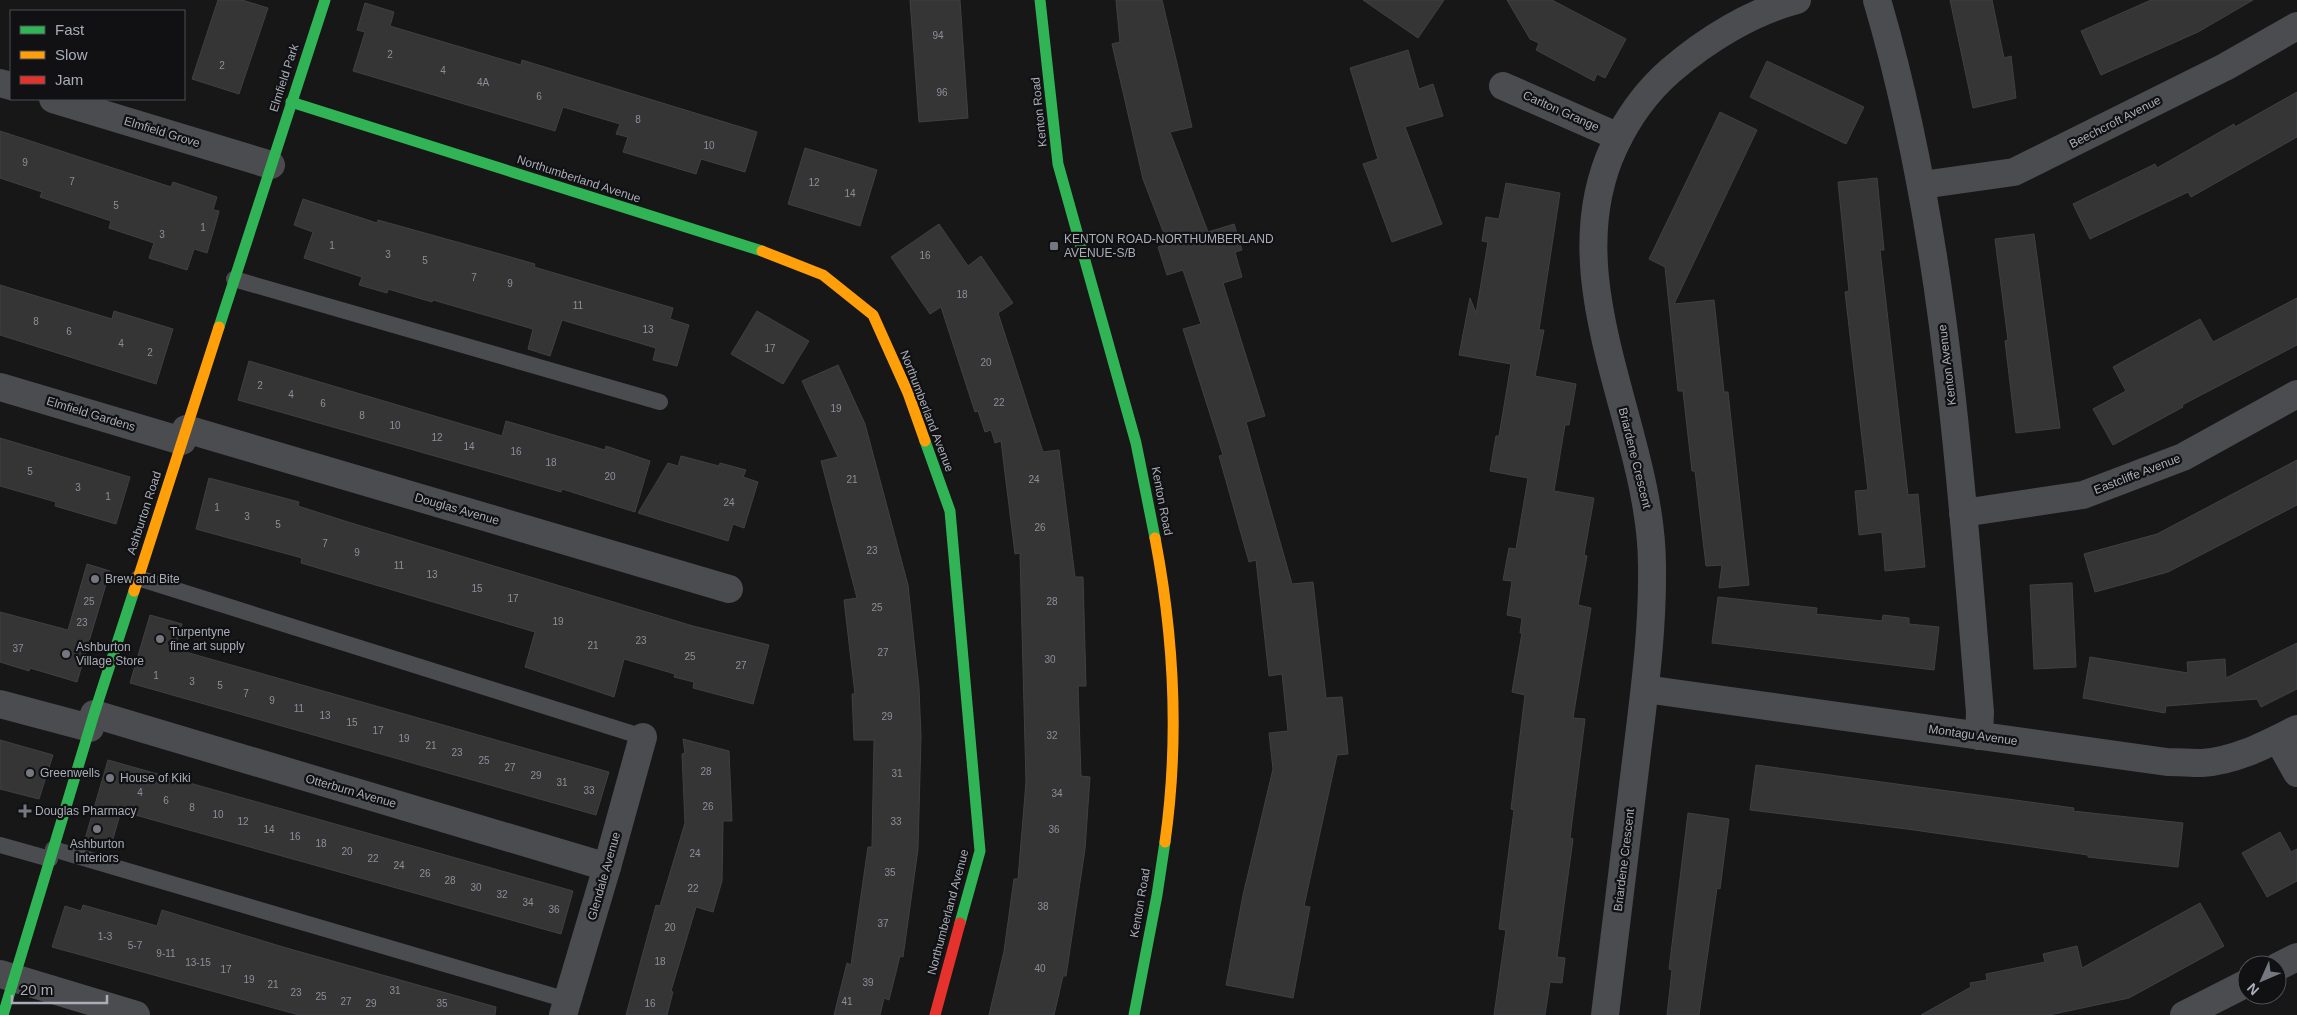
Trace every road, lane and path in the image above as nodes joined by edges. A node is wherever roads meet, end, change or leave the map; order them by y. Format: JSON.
{"nodes":[{"id":1,"x":325,"y":0,"type":"edge"},
{"id":2,"x":1040,"y":0,"type":"edge"},
{"id":3,"x":1797,"y":0,"type":"edge"},
{"id":4,"x":1877,"y":0,"type":"edge"},
{"id":5,"x":2297,"y":26,"type":"edge"},
{"id":6,"x":1503,"y":86,"type":"dead end"},
{"id":7,"x":55,"y":100,"type":"edge"},
{"id":8,"x":290,"y":102,"type":"junction"},
{"id":9,"x":1619,"y":137,"type":"junction"},
{"id":10,"x":271,"y":164,"type":"junction"},
{"id":11,"x":1922,"y":185,"type":"junction"},
{"id":12,"x":234,"y":279,"type":"junction"},
{"id":13,"x":0,"y":386,"type":"edge"},
{"id":14,"x":2297,"y":394,"type":"edge"},
{"id":15,"x":660,"y":402,"type":"dead end"},
{"id":16,"x":184,"y":435,"type":"junction"},
{"id":17,"x":1963,"y":513,"type":"junction"},
{"id":18,"x":138,"y":578,"type":"junction"},
{"id":19,"x":729,"y":589,"type":"dead end"},
{"id":20,"x":1645,"y":689,"type":"junction"},
{"id":21,"x":0,"y":704,"type":"edge"},
{"id":22,"x":92,"y":721,"type":"junction"},
{"id":23,"x":2288,"y":734,"type":"edge"},
{"id":24,"x":1979,"y":736,"type":"junction"},
{"id":25,"x":643,"y":737,"type":"joint"},
{"id":26,"x":2297,"y":773,"type":"edge"},
{"id":27,"x":0,"y":846,"type":"edge"},
{"id":28,"x":52,"y":854,"type":"junction"},
{"id":29,"x":607,"y":867,"type":"junction"},
{"id":30,"x":7,"y":976,"type":"edge"},
{"id":31,"x":2237,"y":988,"type":"edge"},
{"id":32,"x":565,"y":1007,"type":"edge"},
{"id":33,"x":3,"y":1015,"type":"edge"},
{"id":34,"x":136,"y":1015,"type":"edge"},
{"id":35,"x":935,"y":1015,"type":"edge"},
{"id":36,"x":1134,"y":1015,"type":"edge"},
{"id":37,"x":1604,"y":1015,"type":"edge"},
{"id":38,"x":2184,"y":1015,"type":"edge"}],
"edges":[{"from":1,"to":8,"type":"street","name":"Elmfield Park"},
{"from":2,"to":36,"type":"street","name":"Kenton Road"},
{"from":3,"to":9,"type":"street","name":"Briardene Crescent"},
{"from":4,"to":11,"type":"street","name":"Kenton Avenue"},
{"from":5,"to":11,"type":"street","name":"Beechcroft Avenue"},
{"from":6,"to":9,"type":"street","name":"Carlton Grange"},
{"from":7,"to":10,"type":"street","name":"Elmfield Grove"},
{"from":8,"to":10,"type":"street","name":"Elmfield Park"},
{"from":8,"to":35,"type":"street","name":"Northumberland Avenue"},
{"from":9,"to":20,"type":"street","name":"Briardene Crescent"},
{"from":10,"to":12,"type":"street","name":"Ashburton Road"},
{"from":11,"to":17,"type":"street","name":"Kenton Avenue"},
{"from":12,"to":15,"type":"lane"},
{"from":12,"to":16,"type":"street","name":"Ashburton Road"},
{"from":13,"to":16,"type":"street","name":"Elmfield Gardens"},
{"from":14,"to":17,"type":"street","name":"Eastcliffe Avenue"},
{"from":16,"to":18,"type":"street","name":"Ashburton Road"},
{"from":16,"to":19,"type":"street","name":"Douglas Avenue"},
{"from":17,"to":24,"type":"street","name":"Kenton Avenue"},
{"from":18,"to":22,"type":"street","name":"Ashburton Road"},
{"from":18,"to":25,"type":"lane"},
{"from":20,"to":24,"type":"street","name":"Montagu Avenue"},
{"from":20,"to":37,"type":"street","name":"Briardene Crescent"},
{"from":21,"to":22,"type":"street","name":"Otterburn Avenue"},
{"from":22,"to":28,"type":"street","name":"Ashburton Road"},
{"from":22,"to":29,"type":"street","name":"Otterburn Avenue"},
{"from":23,"to":24,"type":"street","name":"Montagu Avenue"},
{"from":23,"to":26,"type":"street"},
{"from":25,"to":29,"type":"street","name":"Glendale Avenue"},
{"from":27,"to":28,"type":"lane"},
{"from":28,"to":30,"type":"street","name":"Ashburton Road"},
{"from":28,"to":32,"type":"lane"},
{"from":29,"to":32,"type":"street","name":"Glendale Avenue"},
{"from":30,"to":33,"type":"street","name":"Ashburton Road"},
{"from":30,"to":34,"type":"street"},
{"from":31,"to":38,"type":"street"}]}
